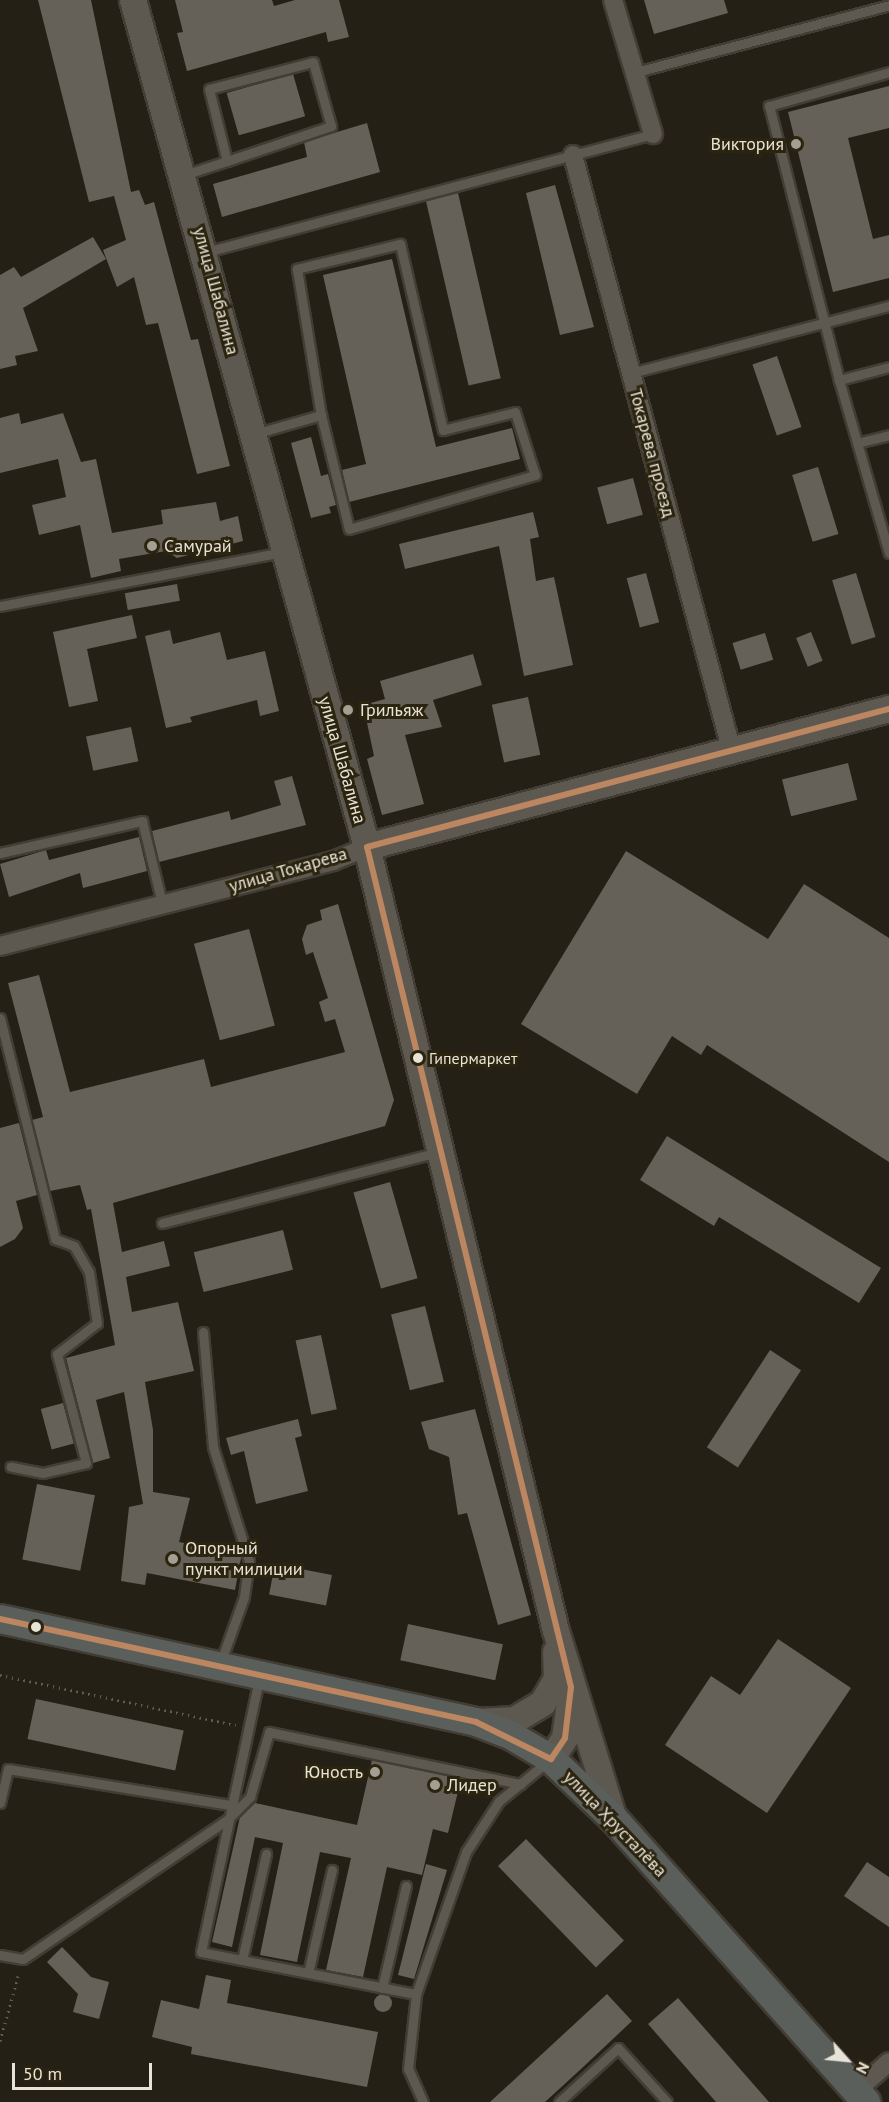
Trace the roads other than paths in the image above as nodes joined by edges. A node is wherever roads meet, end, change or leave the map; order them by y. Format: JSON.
{"nodes":[{"id":1,"x":133,"y":0,"type":"edge"},
{"id":2,"x":613,"y":0,"type":"edge"},
{"id":3,"x":889,"y":4,"type":"edge"},
{"id":4,"x":636,"y":72,"type":"junction"},
{"id":5,"x":889,"y":72,"type":"edge"},
{"id":6,"x":653,"y":134,"type":"joint"},
{"id":7,"x":573,"y":155,"type":"junction"},
{"id":8,"x":227,"y":161,"type":"junction"},
{"id":9,"x":184,"y":176,"type":"junction"},
{"id":10,"x":206,"y":252,"type":"junction"},
{"id":11,"x":889,"y":306,"type":"edge"},
{"id":12,"x":824,"y":323,"type":"junction"},
{"id":13,"x":889,"y":367,"type":"edge"},
{"id":14,"x":631,"y":373,"type":"junction"},
{"id":15,"x":840,"y":380,"type":"junction"},
{"id":16,"x":321,"y":415,"type":"junction"},
{"id":17,"x":254,"y":434,"type":"junction"},
{"id":18,"x":889,"y":435,"type":"edge"},
{"id":19,"x":858,"y":443,"type":"junction"},
{"id":20,"x":285,"y":552,"type":"junction"},
{"id":21,"x":889,"y":553,"type":"edge"},
{"id":22,"x":0,"y":606,"type":"edge"},
{"id":23,"x":889,"y":709,"type":"edge"},
{"id":24,"x":732,"y":752,"type":"junction"},
{"id":25,"x":367,"y":847,"type":"junction"},
{"id":26,"x":0,"y":853,"type":"edge"},
{"id":27,"x":162,"y":903,"type":"junction"},
{"id":28,"x":0,"y":946,"type":"edge"},
{"id":29,"x":0,"y":1018,"type":"edge"},
{"id":30,"x":440,"y":1151,"type":"junction"},
{"id":31,"x":162,"y":1223,"type":"dead end"},
{"id":32,"x":203,"y":1332,"type":"dead end"},
{"id":33,"x":11,"y":1467,"type":"dead end"},
{"id":34,"x":0,"y":1619,"type":"edge"},
{"id":35,"x":556,"y":1631,"type":"junction"},
{"id":36,"x":219,"y":1666,"type":"junction"},
{"id":37,"x":260,"y":1675,"type":"junction"},
{"id":38,"x":571,"y":1687,"type":"junction"},
{"id":39,"x":476,"y":1722,"type":"junction"},
{"id":40,"x":248,"y":1728,"type":"junction"},
{"id":41,"x":269,"y":1732,"type":"junction"},
{"id":42,"x":551,"y":1759,"type":"junction"},
{"id":43,"x":521,"y":1784,"type":"junction"},
{"id":44,"x":0,"y":1803,"type":"edge"},
{"id":45,"x":231,"y":1805,"type":"junction"},
{"id":46,"x":614,"y":1819,"type":"junction"},
{"id":47,"x":227,"y":1820,"type":"junction"},
{"id":48,"x":266,"y":1854,"type":"dead end"},
{"id":49,"x":332,"y":1870,"type":"dead end"},
{"id":50,"x":406,"y":1886,"type":"dead end"},
{"id":51,"x":0,"y":1955,"type":"edge"},
{"id":52,"x":242,"y":1960,"type":"junction"},
{"id":53,"x":308,"y":1973,"type":"junction"},
{"id":54,"x":382,"y":1988,"type":"junction"},
{"id":55,"x":416,"y":1994,"type":"junction"},
{"id":56,"x":889,"y":2062,"type":"edge"},
{"id":57,"x":861,"y":2096,"type":"edge"},
{"id":58,"x":423,"y":2102,"type":"edge"},
{"id":59,"x":558,"y":2102,"type":"edge"},
{"id":60,"x":667,"y":2102,"type":"edge"}],
"edges":[{"from":1,"to":9,"type":"main road","name":"улица Шабалина"},
{"from":2,"to":4,"type":"street"},
{"from":3,"to":4,"type":"lane"},
{"from":4,"to":6,"type":"street"},
{"from":5,"to":12,"type":"lane"},
{"from":6,"to":7,"type":"lane"},
{"from":7,"to":10,"type":"lane"},
{"from":7,"to":14,"type":"street","name":"Токарева проезд"},
{"from":8,"to":8,"type":"lane"},
{"from":8,"to":9,"type":"lane"},
{"from":9,"to":10,"type":"main road","name":"улица Шабалина"},
{"from":10,"to":17,"type":"main road","name":"улица Шабалина"},
{"from":11,"to":12,"type":"lane"},
{"from":12,"to":14,"type":"lane"},
{"from":12,"to":15,"type":"lane"},
{"from":13,"to":15,"type":"lane"},
{"from":14,"to":24,"type":"street","name":"Токарева проезд"},
{"from":15,"to":19,"type":"lane"},
{"from":16,"to":16,"type":"lane"},
{"from":16,"to":17,"type":"lane"},
{"from":17,"to":20,"type":"main road","name":"улица Шабалина"},
{"from":18,"to":19,"type":"lane"},
{"from":19,"to":21,"type":"lane"},
{"from":20,"to":22,"type":"lane"},
{"from":20,"to":25,"type":"main road","name":"улица Шабалина"},
{"from":23,"to":24,"type":"main road","name":"улица Токарева"},
{"from":24,"to":25,"type":"main road","name":"улица Токарева"},
{"from":25,"to":27,"type":"street","name":"улица Токарева"},
{"from":25,"to":30,"type":"main road","name":"улица Шабалина"},
{"from":26,"to":27,"type":"lane"},
{"from":27,"to":28,"type":"street","name":"улица Токарева"},
{"from":29,"to":33,"type":"lane"},
{"from":30,"to":31,"type":"lane"},
{"from":30,"to":35,"type":"main road","name":"улица Шабалина"},
{"from":32,"to":36,"type":"lane"},
{"from":34,"to":36,"type":"main road","name":"улица Хрусталёва"},
{"from":35,"to":38,"type":"main road","name":"улица Шабалина"},
{"from":35,"to":39,"type":"main road","name":"улица Шабалина"},
{"from":36,"to":37,"type":"main road","name":"улица Хрусталёва"},
{"from":37,"to":39,"type":"main road","name":"улица Хрусталёва"},
{"from":37,"to":40,"type":"lane"},
{"from":38,"to":42,"type":"main road","name":"улица Шабалина"},
{"from":38,"to":46,"type":"main road","name":"улица Шабалина"},
{"from":39,"to":42,"type":"main road","name":"улица Хрусталёва"},
{"from":40,"to":41,"type":"lane"},
{"from":40,"to":45,"type":"lane"},
{"from":41,"to":43,"type":"lane"},
{"from":41,"to":47,"type":"lane"},
{"from":42,"to":43,"type":"lane"},
{"from":42,"to":46,"type":"main road","name":"улица Хрусталёва"},
{"from":43,"to":55,"type":"lane"},
{"from":44,"to":45,"type":"lane"},
{"from":45,"to":47,"type":"lane"},
{"from":46,"to":57,"type":"main road","name":"улица Хрусталёва"},
{"from":47,"to":51,"type":"lane"},
{"from":47,"to":52,"type":"lane"},
{"from":48,"to":52,"type":"lane"},
{"from":49,"to":53,"type":"lane"},
{"from":50,"to":54,"type":"lane"},
{"from":52,"to":53,"type":"lane"},
{"from":53,"to":54,"type":"lane"},
{"from":54,"to":55,"type":"lane"},
{"from":55,"to":58,"type":"lane"},
{"from":56,"to":57,"type":"street"},
{"from":59,"to":60,"type":"lane"}]}
